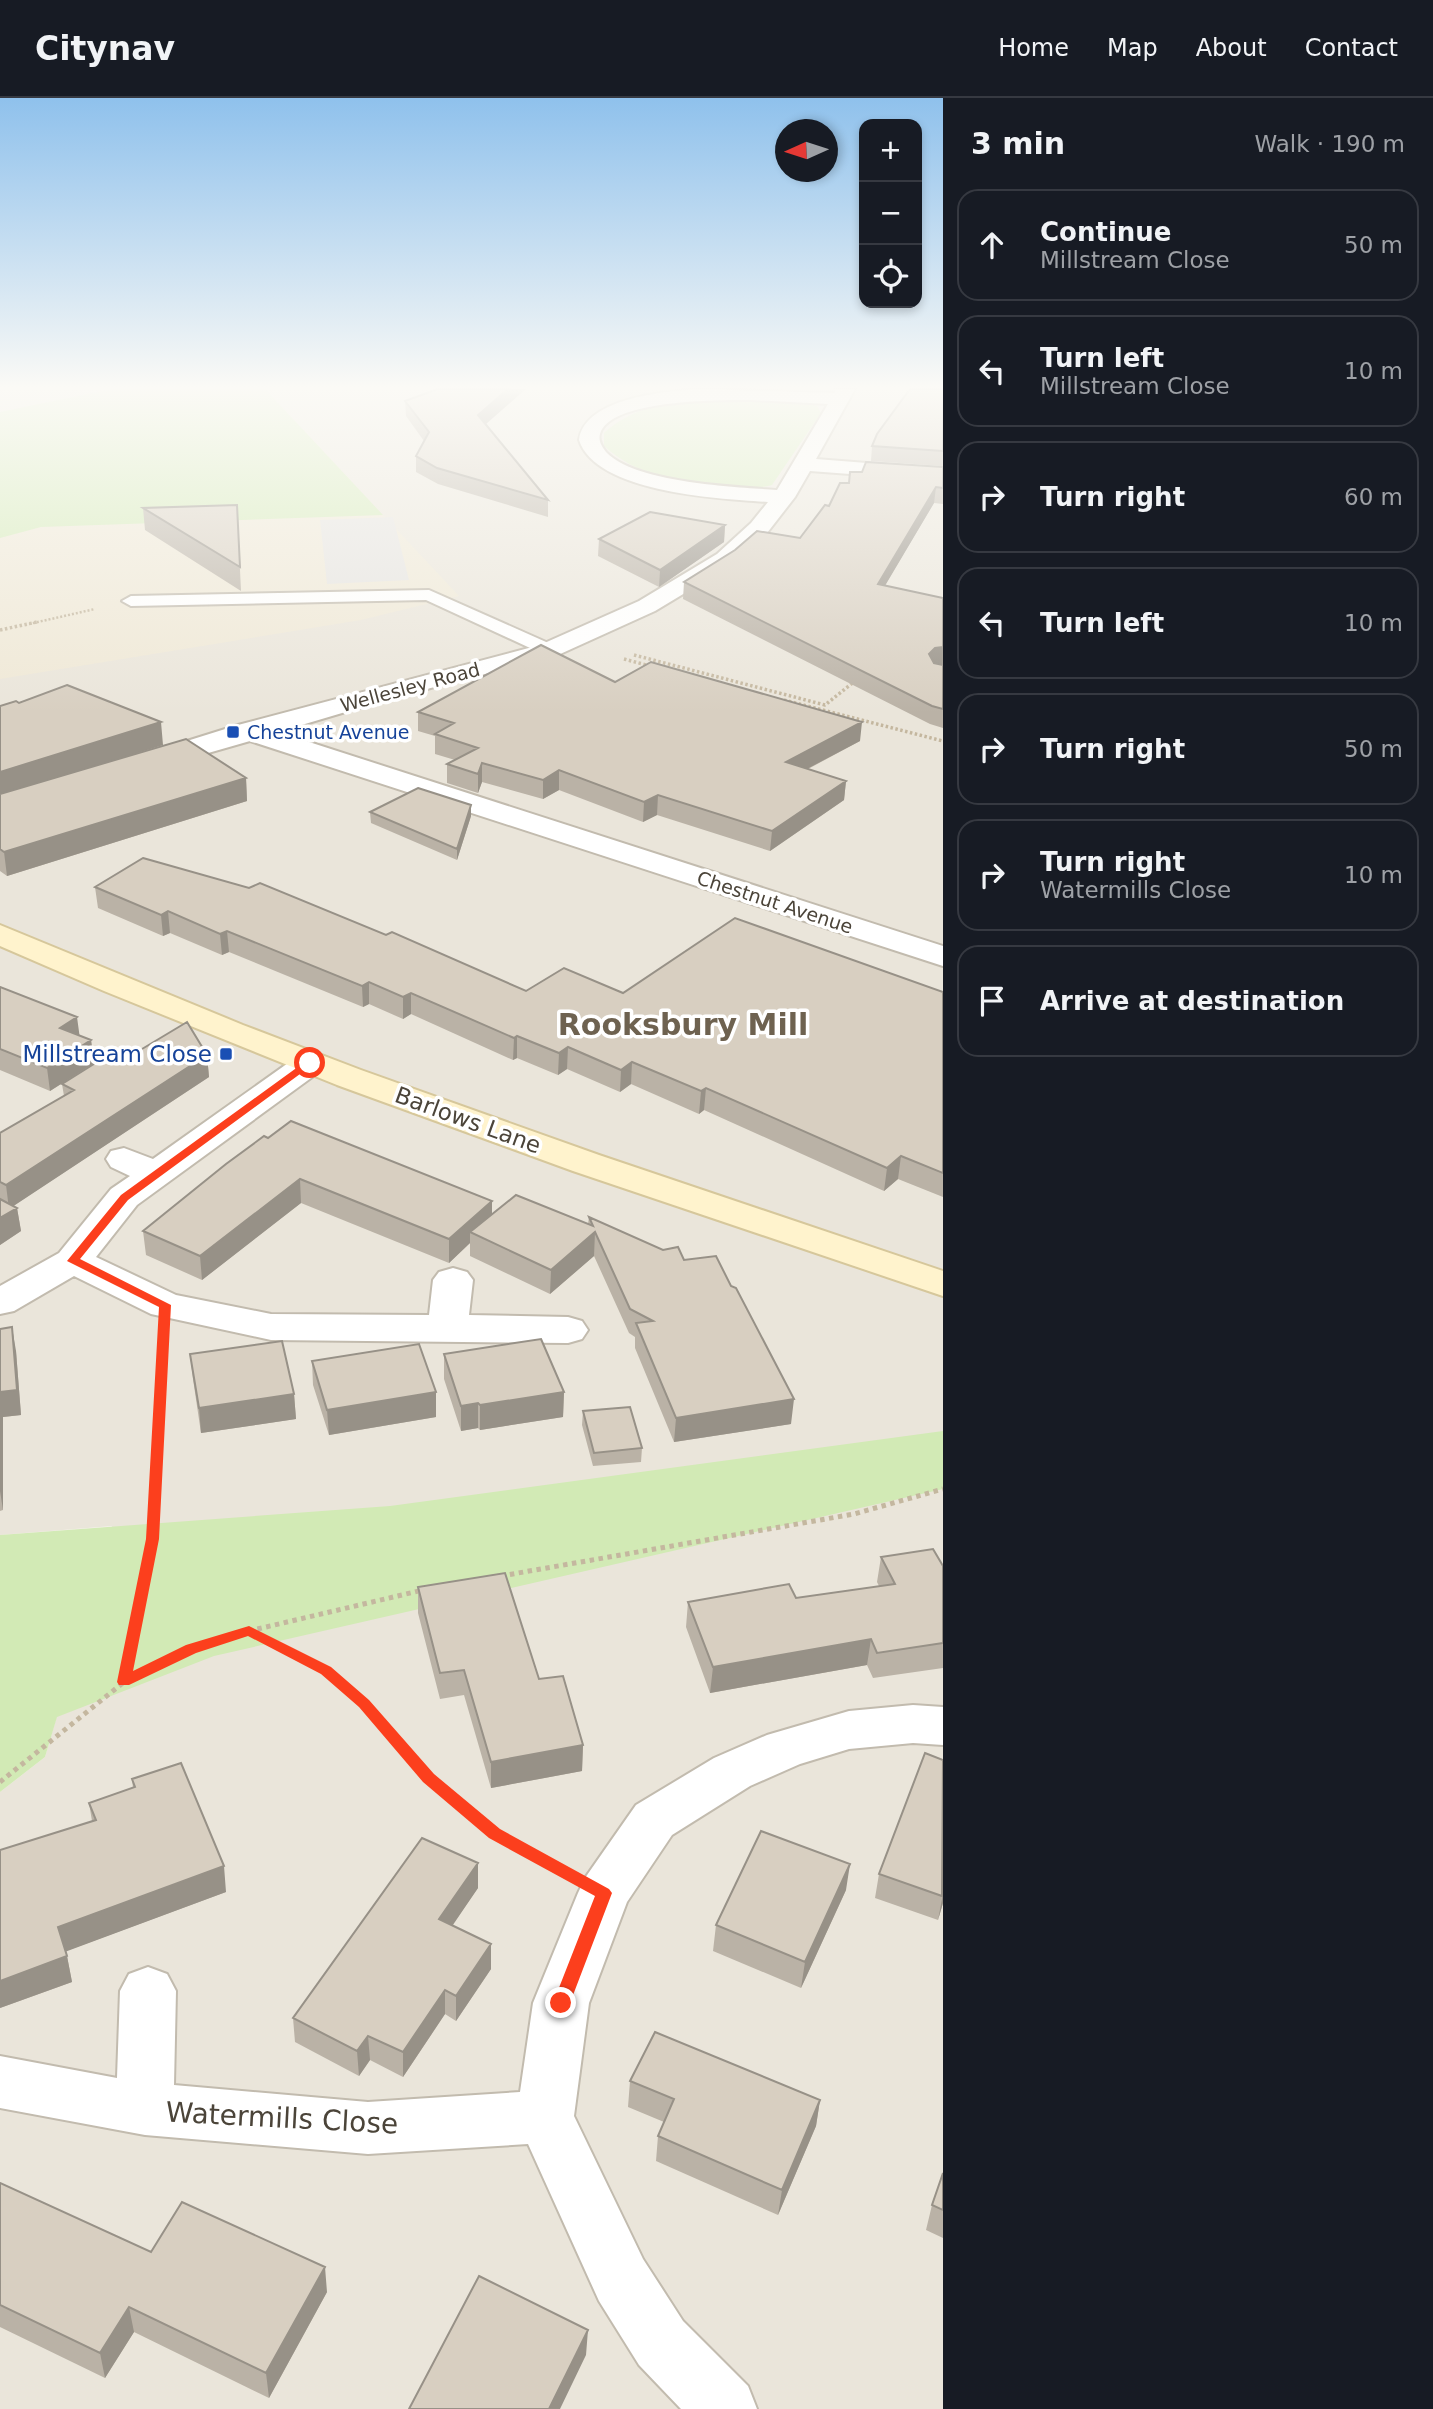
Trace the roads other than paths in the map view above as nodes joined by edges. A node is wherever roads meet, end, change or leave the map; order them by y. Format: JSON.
{"nodes":[{"id":1,"x":784,"y":497,"type":"edge"},
{"id":2,"x":131,"y":601,"type":"road end"},
{"id":3,"x":563,"y":645,"type":"junction"},
{"id":4,"x":247,"y":731,"type":"junction"},
{"id":5,"x":130,"y":768,"type":"edge"},
{"id":6,"x":0,"y":934,"type":"edge"},
{"id":7,"x":943,"y":956,"type":"edge"},
{"id":8,"x":310,"y":1063,"type":"junction"},
{"id":9,"x":73,"y":1261,"type":"junction"},
{"id":10,"x":453,"y":1280,"type":"dead end"},
{"id":11,"x":943,"y":1284,"type":"edge"},
{"id":12,"x":0,"y":1303,"type":"edge"},
{"id":13,"x":449,"y":1327,"type":"junction"},
{"id":14,"x":568,"y":1331,"type":"dead end"},
{"id":15,"x":943,"y":1726,"type":"edge"},
{"id":16,"x":148,"y":1991,"type":"dead end"},
{"id":17,"x":0,"y":2082,"type":"edge"},
{"id":18,"x":145,"y":2109,"type":"junction"},
{"id":19,"x":545,"y":2117,"type":"junction"},
{"id":20,"x":725,"y":2409,"type":"edge"}],
"edges":[{"from":1,"to":3,"type":"street","name":"Wellesley Road"},
{"from":2,"to":3,"type":"lane"},
{"from":3,"to":4,"type":"street","name":"Wellesley Road"},
{"from":4,"to":5,"type":"street","name":"Wellesley Road"},
{"from":4,"to":7,"type":"street","name":"Chestnut Avenue"},
{"from":6,"to":8,"type":"street","name":"Barlows Lane"},
{"from":8,"to":9,"type":"street"},
{"from":8,"to":11,"type":"street","name":"Barlows Lane"},
{"from":9,"to":12,"type":"street"},
{"from":9,"to":13,"type":"street"},
{"from":10,"to":13,"type":"street"},
{"from":13,"to":14,"type":"street"},
{"from":15,"to":19,"type":"street"},
{"from":16,"to":18,"type":"street","name":"Watermills Close"},
{"from":17,"to":18,"type":"street","name":"Watermills Close"},
{"from":18,"to":19,"type":"street","name":"Watermills Close"},
{"from":19,"to":20,"type":"street"}]}
